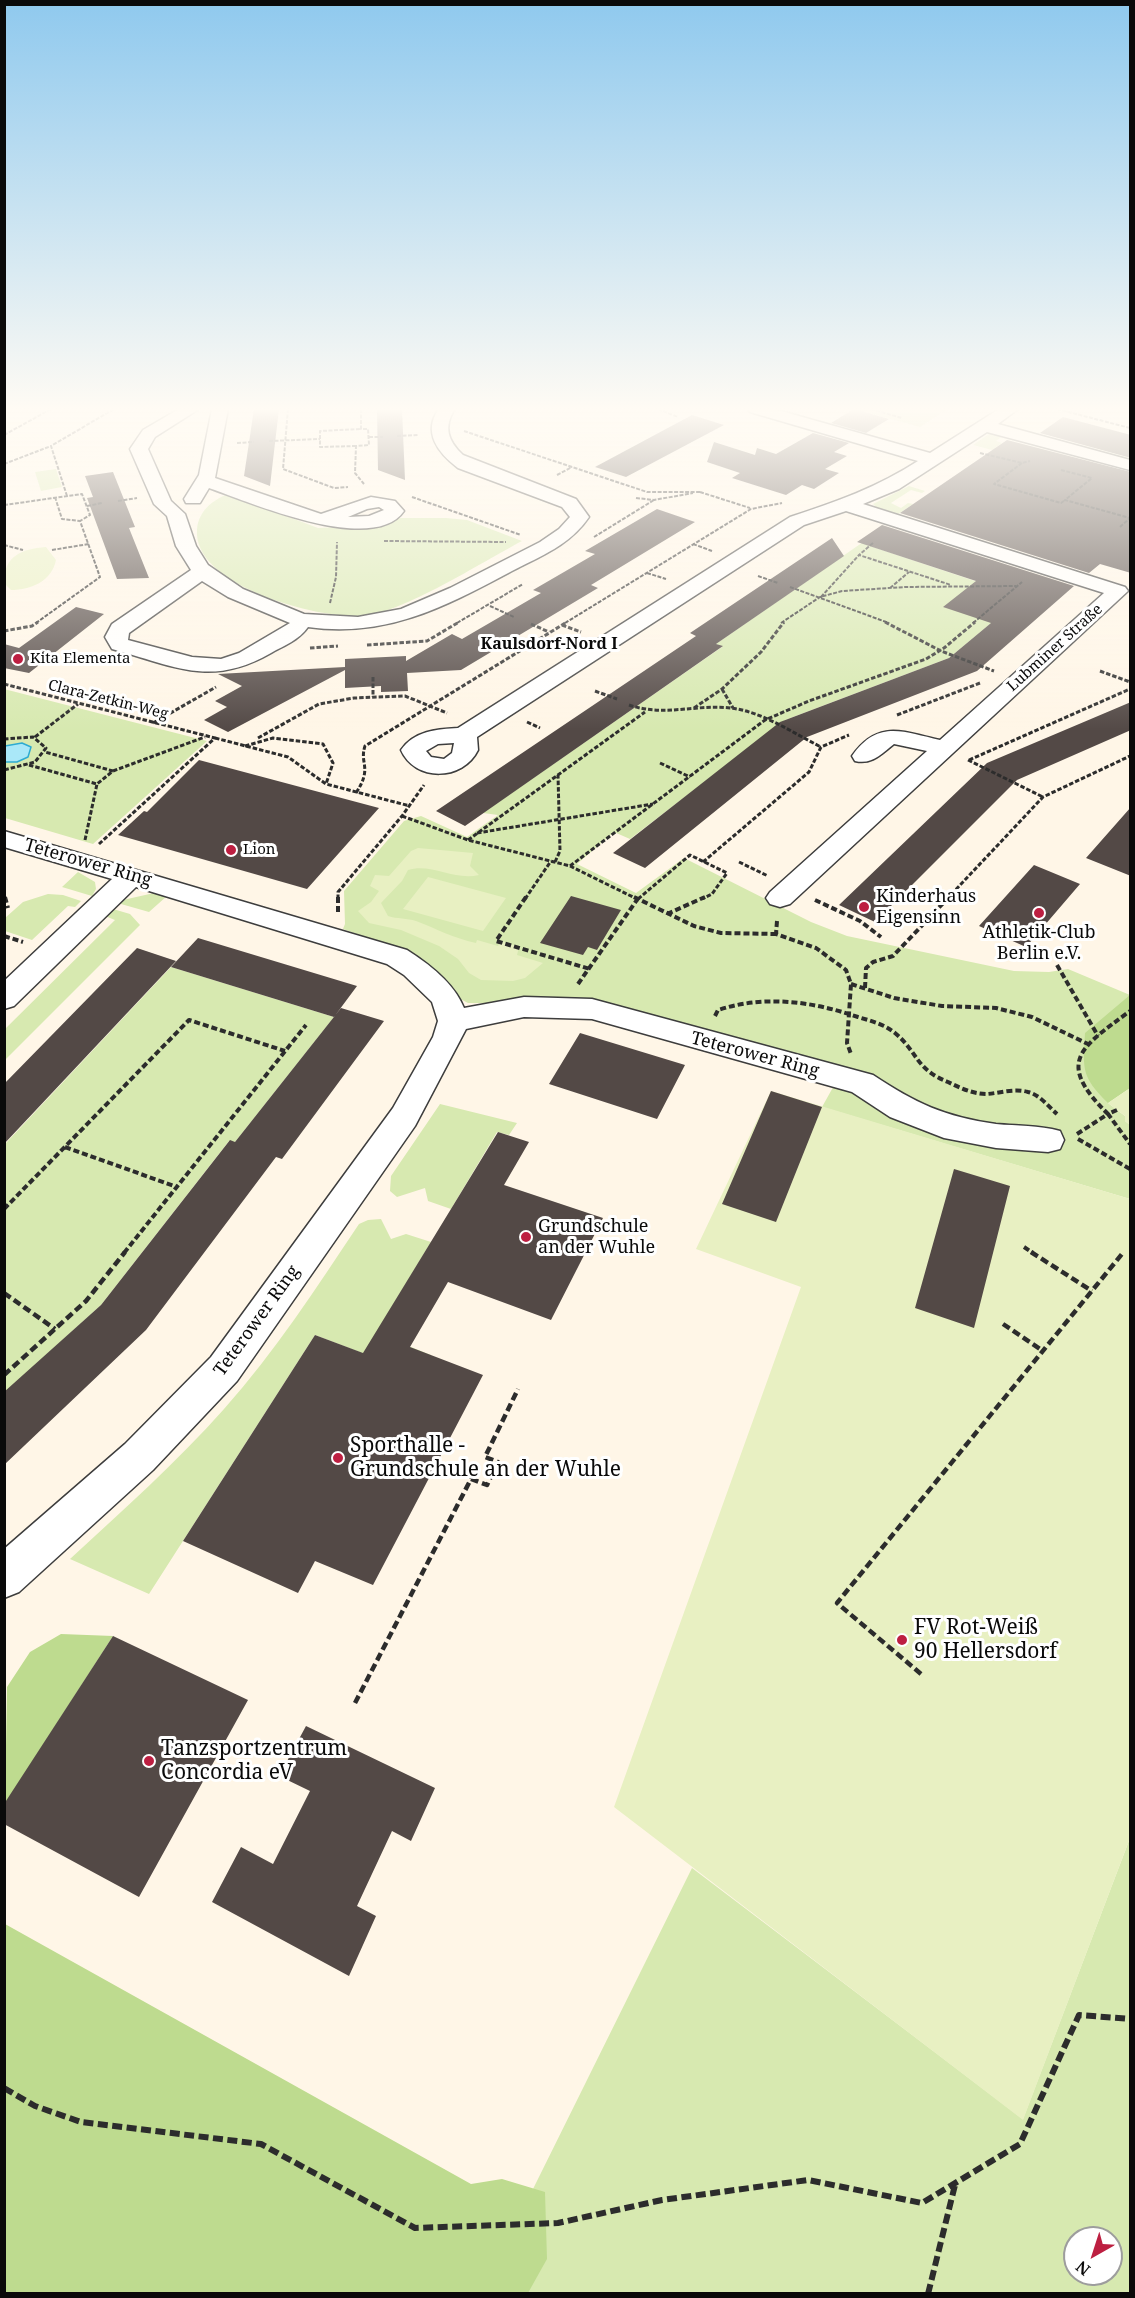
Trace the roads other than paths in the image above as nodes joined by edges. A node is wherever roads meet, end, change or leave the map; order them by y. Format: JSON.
{"nodes":[{"id":1,"x":177,"y":516,"type":"edge"},
{"id":2,"x":304,"y":516,"type":"edge"},
{"id":3,"x":579,"y":516,"type":"edge"},
{"id":4,"x":809,"y":516,"type":"edge"},
{"id":5,"x":882,"y":516,"type":"edge"},
{"id":6,"x":330,"y":521,"type":"road end"},
{"id":7,"x":201,"y":572,"type":"junction"},
{"id":8,"x":312,"y":621,"type":"junction"},
{"id":9,"x":956,"y":754,"type":"junction"},
{"id":10,"x":864,"y":756,"type":"dead end"},
{"id":11,"x":438,"y":766,"type":"road end"},
{"id":12,"x":4,"y":839,"type":"edge"},
{"id":13,"x":131,"y":876,"type":"junction"},
{"id":14,"x":780,"y":898,"type":"road end"},
{"id":15,"x":4,"y":999,"type":"edge"},
{"id":16,"x":453,"y":1021,"type":"junction"},
{"id":17,"x":1056,"y":1129,"type":"road end"},
{"id":18,"x":4,"y":1577,"type":"edge"}],
"edges":[{"from":1,"to":7,"type":"street"},
{"from":2,"to":6,"type":"street"},
{"from":3,"to":8,"type":"street"},
{"from":4,"to":11,"type":"street"},
{"from":5,"to":9,"type":"street","name":"Lubminer Straße"},
{"from":7,"to":8,"type":"street"},
{"from":7,"to":8,"type":"street"},
{"from":9,"to":10,"type":"street"},
{"from":9,"to":14,"type":"street","name":"Lubminer Straße"},
{"from":12,"to":13,"type":"street","name":"Teterower Ring"},
{"from":13,"to":15,"type":"street"},
{"from":13,"to":16,"type":"street","name":"Teterower Ring"},
{"from":16,"to":17,"type":"street","name":"Teterower Ring"},
{"from":16,"to":18,"type":"street","name":"Teterower Ring"}]}
